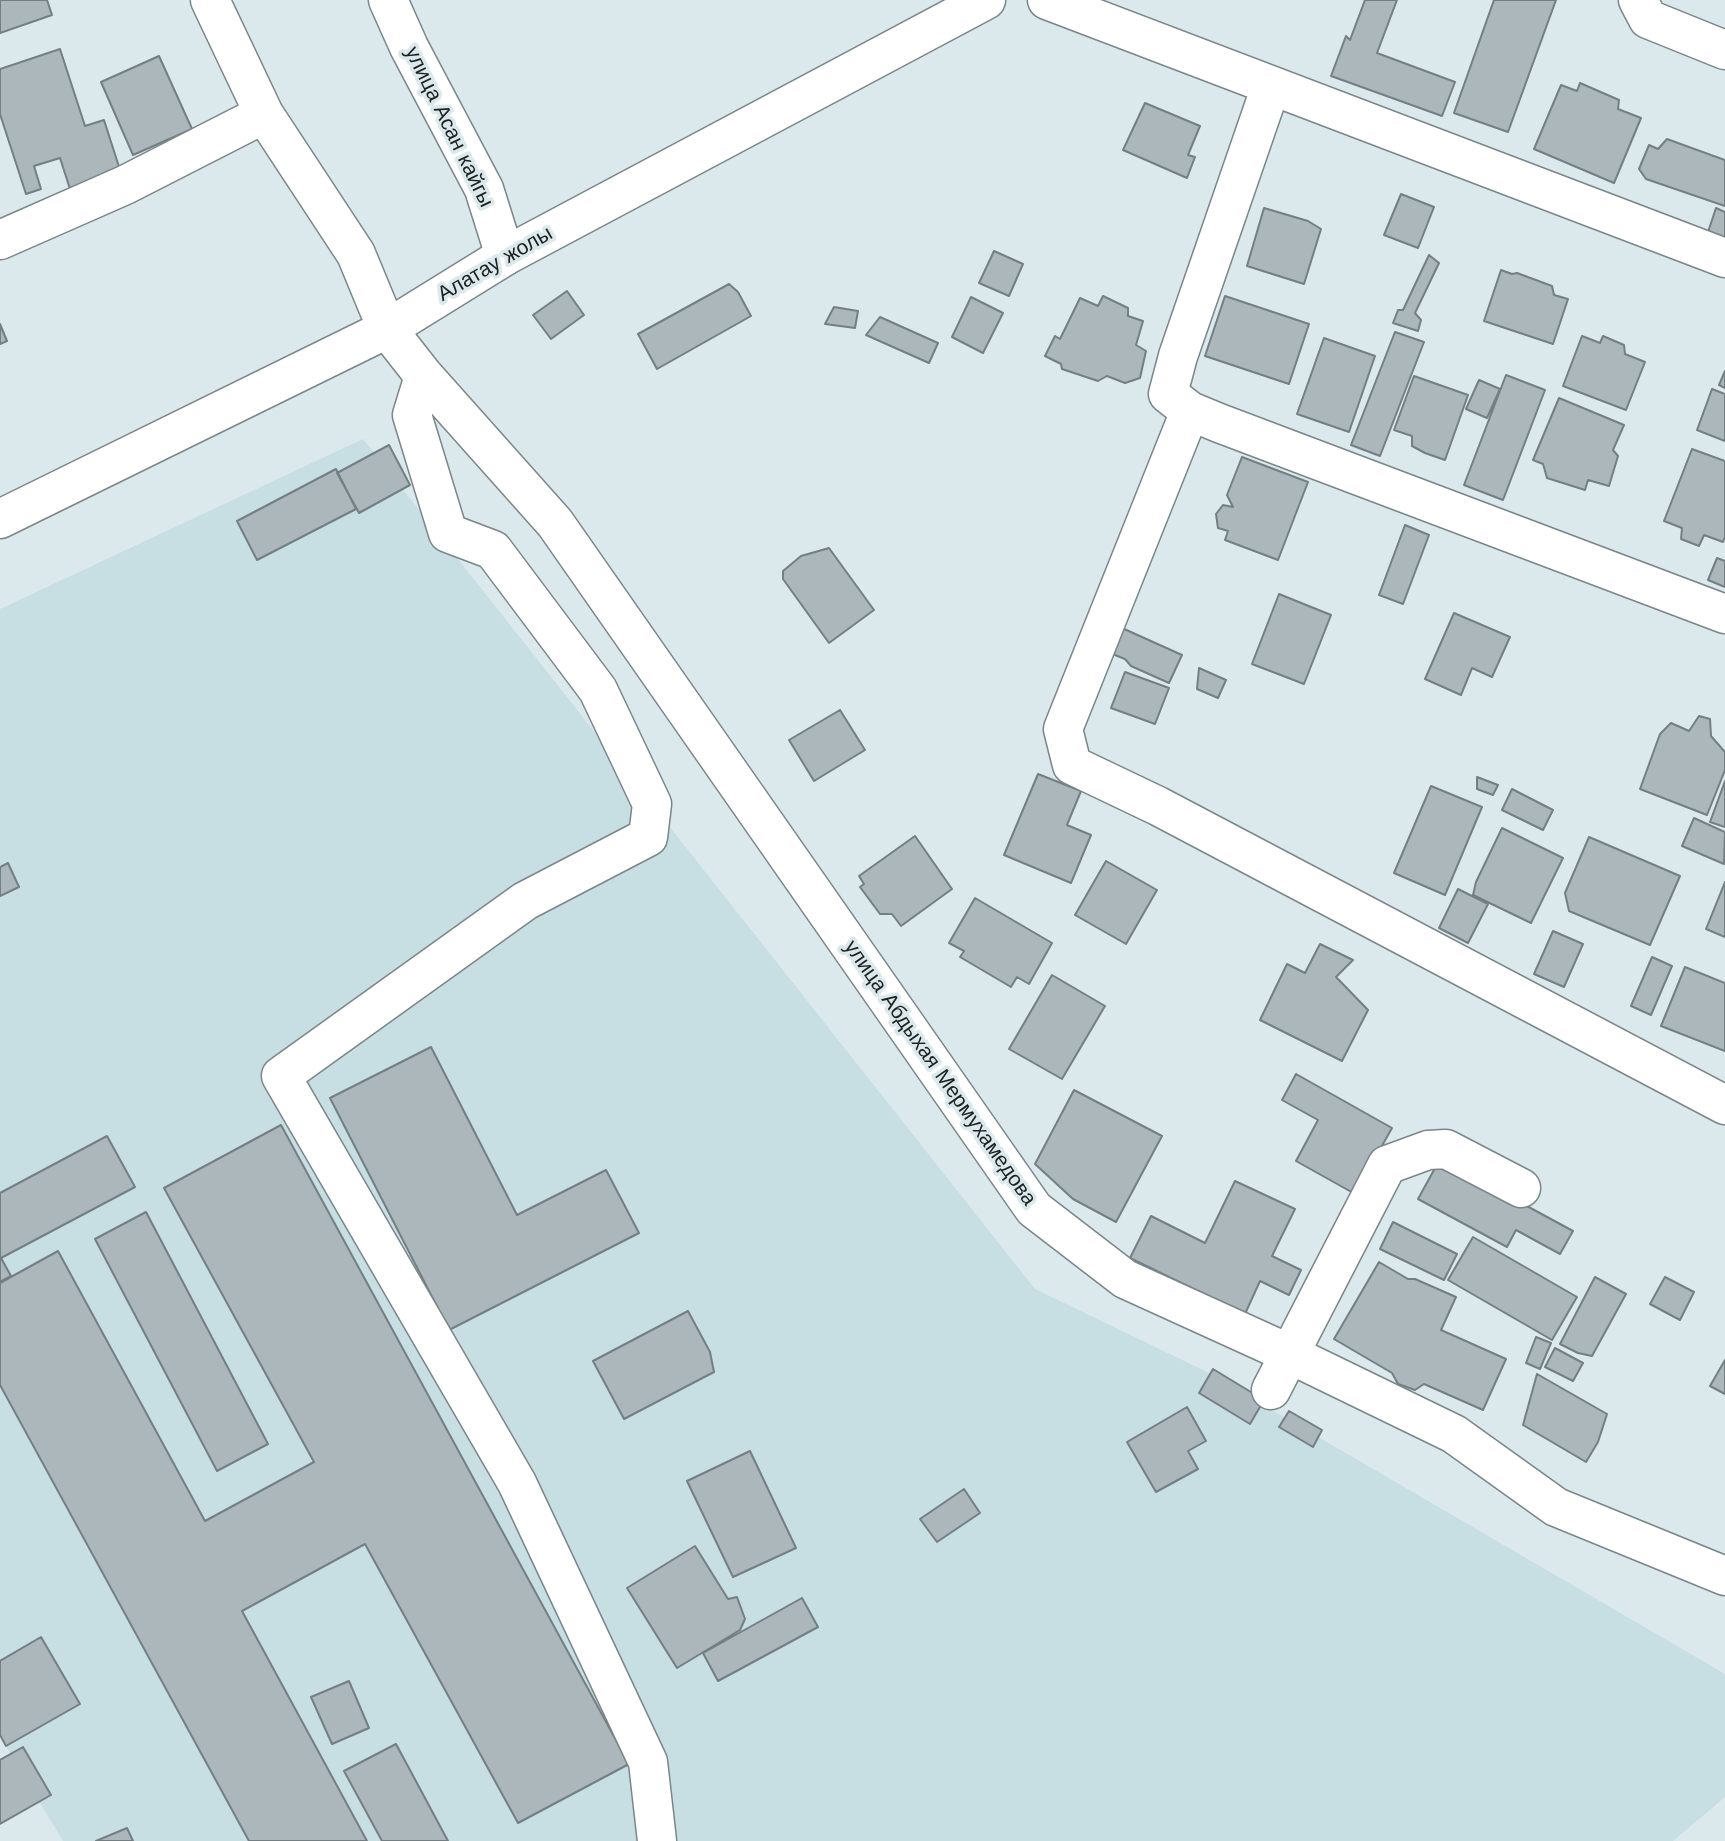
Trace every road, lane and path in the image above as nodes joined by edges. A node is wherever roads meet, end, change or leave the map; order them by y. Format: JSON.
{"nodes":[{"id":1,"x":211,"y":0,"type":"edge"},
{"id":2,"x":388,"y":0,"type":"edge"},
{"id":3,"x":986,"y":0,"type":"edge"},
{"id":4,"x":1047,"y":0,"type":"edge"},
{"id":5,"x":1638,"y":0,"type":"edge"},
{"id":6,"x":1725,"y":50,"type":"edge"},
{"id":7,"x":1271,"y":86,"type":"junction"},
{"id":8,"x":264,"y":114,"type":"junction"},
{"id":9,"x":0,"y":240,"type":"edge"},
{"id":10,"x":505,"y":256,"type":"junction"},
{"id":11,"x":1725,"y":258,"type":"edge"},
{"id":12,"x":387,"y":329,"type":"junction"},
{"id":13,"x":424,"y":376,"type":"junction"},
{"id":14,"x":1190,"y":411,"type":"junction"},
{"id":15,"x":0,"y":519,"type":"edge"},
{"id":16,"x":1725,"y":614,"type":"edge"},
{"id":17,"x":1725,"y":1105,"type":"edge"},
{"id":18,"x":1521,"y":1188,"type":"dead end"},
{"id":19,"x":1288,"y":1354,"type":"junction"},
{"id":20,"x":1271,"y":1390,"type":"dead end"},
{"id":21,"x":1725,"y":1576,"type":"edge"},
{"id":22,"x":657,"y":1841,"type":"edge"}],
"edges":[{"from":1,"to":8,"type":"street","name":"улица Абдыхая Мермухамедова"},
{"from":2,"to":10,"type":"street","name":"улица Асан кайгы"},
{"from":3,"to":10,"type":"street","name":"Алатау жолы"},
{"from":4,"to":7,"type":"street"},
{"from":5,"to":6,"type":"street"},
{"from":7,"to":11,"type":"street"},
{"from":7,"to":14,"type":"street"},
{"from":8,"to":9,"type":"street"},
{"from":8,"to":12,"type":"street","name":"улица Абдыхая Мермухамедова"},
{"from":10,"to":12,"type":"street","name":"Алатау жолы"},
{"from":12,"to":13,"type":"street","name":"улица Абдыхая Мермухамедова"},
{"from":12,"to":15,"type":"street","name":"Алатау жолы"},
{"from":13,"to":19,"type":"street","name":"улица Абдыхая Мермухамедова"},
{"from":13,"to":22,"type":"street"},
{"from":14,"to":16,"type":"street"},
{"from":14,"to":17,"type":"street"},
{"from":18,"to":19,"type":"street"},
{"from":19,"to":20,"type":"street"},
{"from":19,"to":21,"type":"street","name":"улица Абдыхая Мермухамедова"}]}
